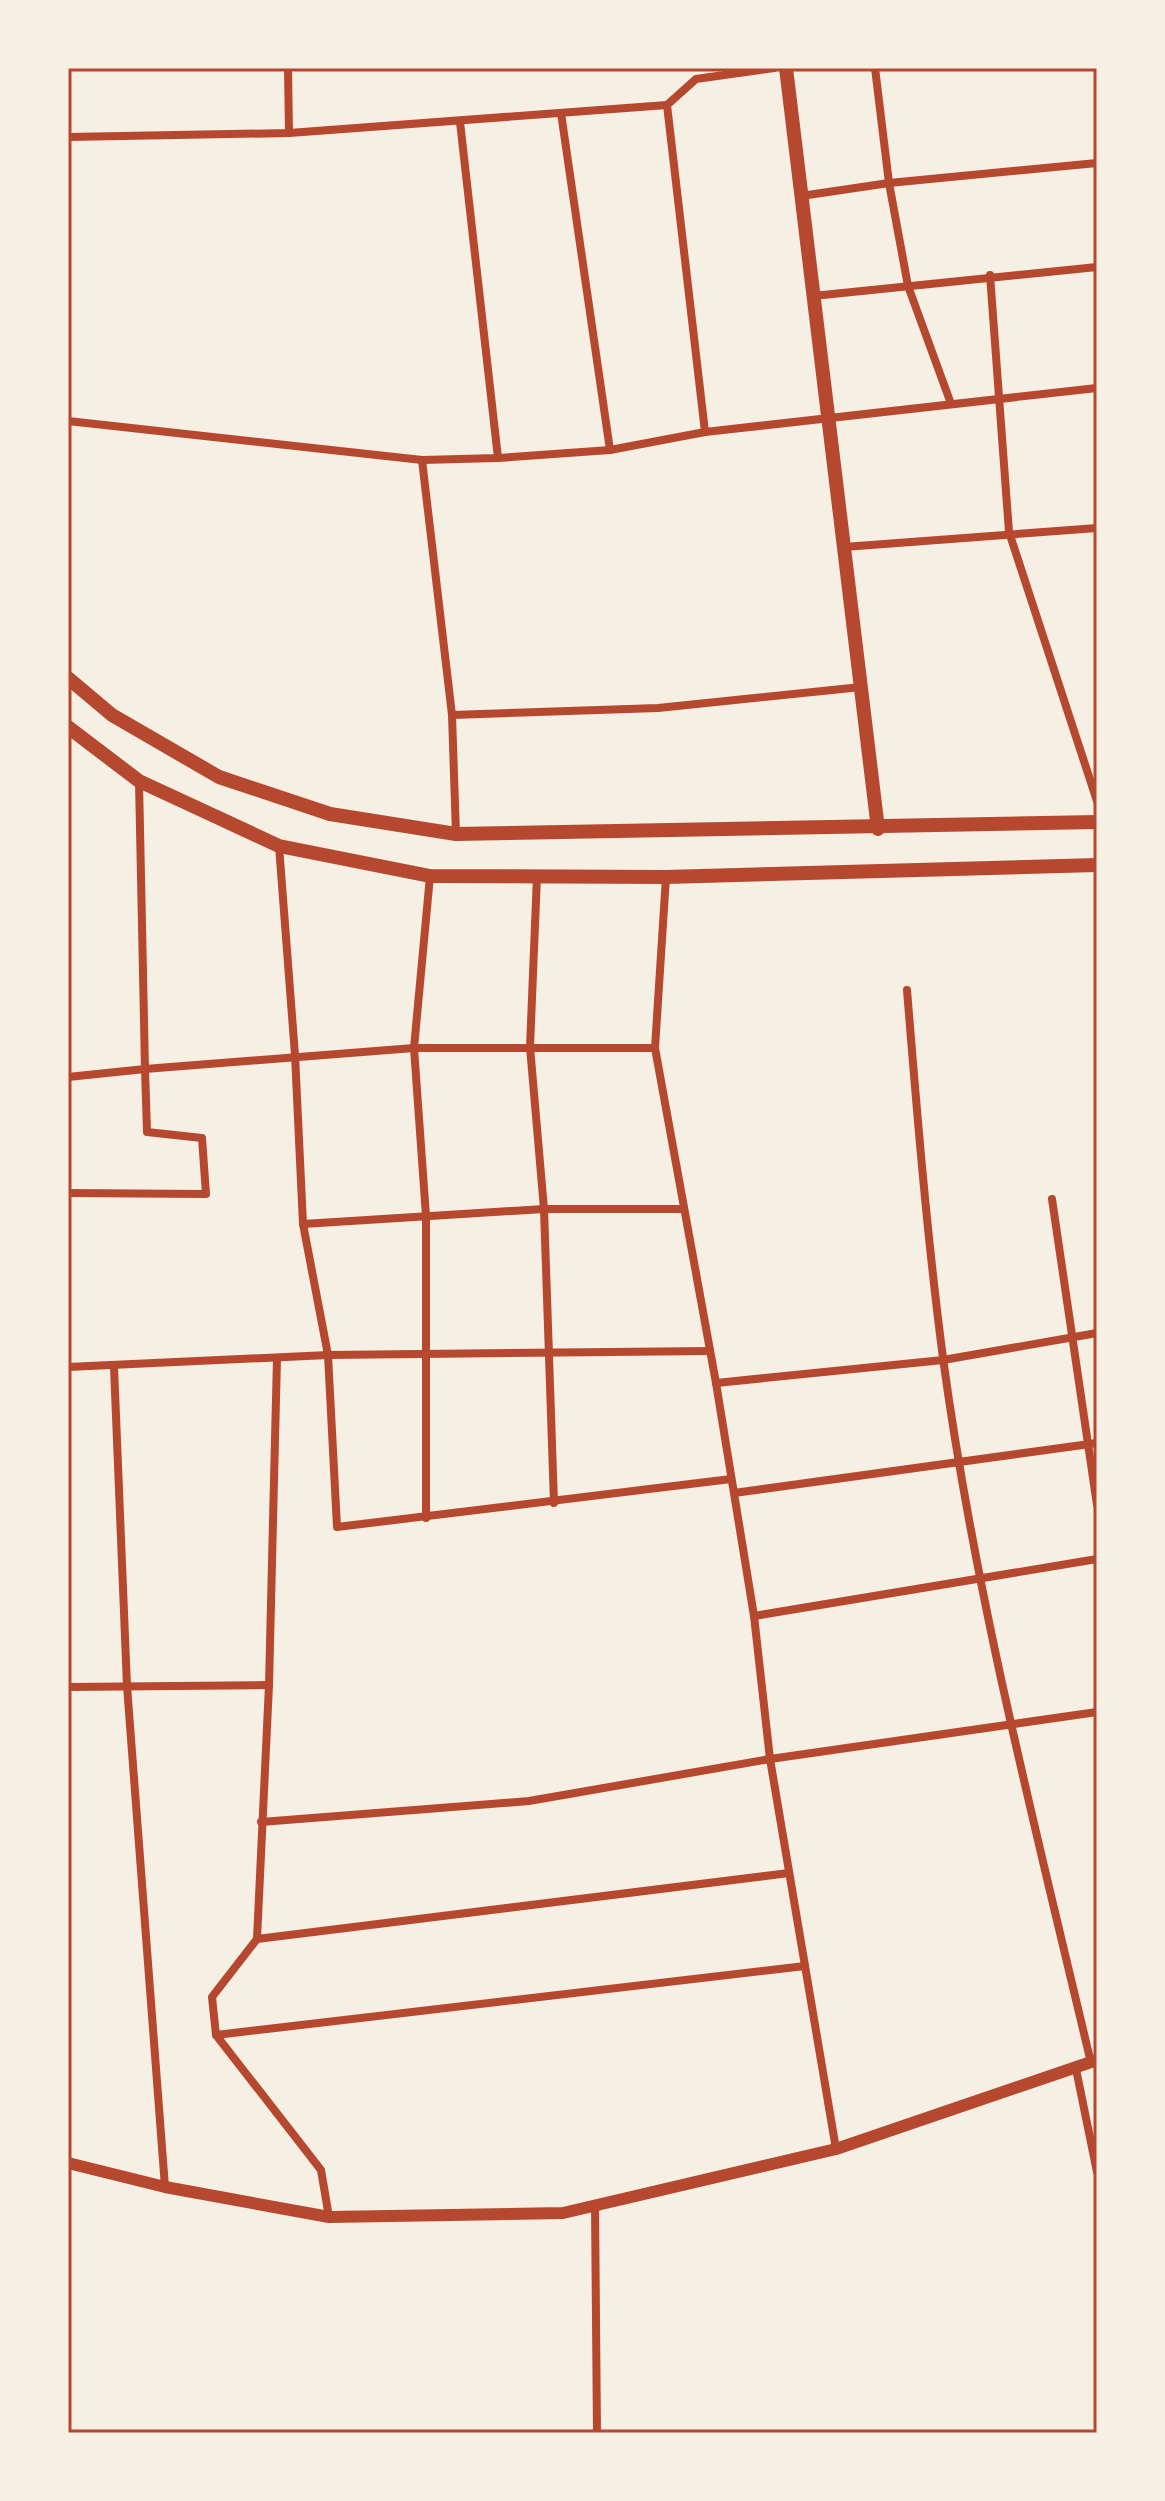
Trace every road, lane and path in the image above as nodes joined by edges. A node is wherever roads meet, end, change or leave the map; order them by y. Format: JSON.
{"nodes":[{"id":1,"x":288,"y":68,"type":"edge"},
{"id":2,"x":774,"y":68,"type":"edge"},
{"id":3,"x":786,"y":68,"type":"edge"},
{"id":4,"x":875,"y":68,"type":"edge"},
{"id":5,"x":667,"y":105,"type":"junction"},
{"id":6,"x":561,"y":113,"type":"junction"},
{"id":7,"x":460,"y":122,"type":"junction"},
{"id":8,"x":289,"y":133,"type":"junction"},
{"id":9,"x":68,"y":137,"type":"edge"},
{"id":10,"x":1097,"y":163,"type":"edge"},
{"id":11,"x":889,"y":183,"type":"junction"},
{"id":12,"x":801,"y":196,"type":"junction"},
{"id":13,"x":1097,"y":267,"type":"edge"},
{"id":14,"x":990,"y":275,"type":"junction"},
{"id":15,"x":908,"y":286,"type":"junction"},
{"id":16,"x":813,"y":296,"type":"junction"},
{"id":17,"x":1097,"y":388,"type":"edge"},
{"id":18,"x":999,"y":397,"type":"junction"},
{"id":19,"x":950,"y":401,"type":"junction"},
{"id":20,"x":828,"y":418,"type":"junction"},
{"id":21,"x":68,"y":421,"type":"edge"},
{"id":22,"x":705,"y":432,"type":"junction"},
{"id":23,"x":610,"y":450,"type":"junction"},
{"id":24,"x":498,"y":458,"type":"junction"},
{"id":25,"x":422,"y":460,"type":"junction"},
{"id":26,"x":1097,"y":528,"type":"edge"},
{"id":27,"x":1009,"y":532,"type":"junction"},
{"id":28,"x":844,"y":547,"type":"junction"},
{"id":29,"x":68,"y":678,"type":"edge"},
{"id":30,"x":861,"y":687,"type":"junction"},
{"id":31,"x":452,"y":715,"type":"junction"},
{"id":32,"x":68,"y":727,"type":"edge"},
{"id":33,"x":139,"y":781,"type":"junction"},
{"id":34,"x":1097,"y":801,"type":"edge"},
{"id":35,"x":1097,"y":822,"type":"edge"},
{"id":36,"x":878,"y":829,"type":"junction"},
{"id":37,"x":456,"y":834,"type":"junction"},
{"id":38,"x":279,"y":846,"type":"junction"},
{"id":39,"x":1097,"y":865,"type":"edge"},
{"id":40,"x":430,"y":876,"type":"junction"},
{"id":41,"x":537,"y":876,"type":"junction"},
{"id":42,"x":666,"y":877,"type":"junction"},
{"id":43,"x":907,"y":990,"type":"dead end"},
{"id":44,"x":530,"y":1047,"type":"junction"},
{"id":45,"x":414,"y":1048,"type":"junction"},
{"id":46,"x":655,"y":1048,"type":"junction"},
{"id":47,"x":295,"y":1055,"type":"junction"},
{"id":48,"x":145,"y":1069,"type":"junction"},
{"id":49,"x":68,"y":1077,"type":"edge"},
{"id":50,"x":68,"y":1193,"type":"edge"},
{"id":51,"x":1052,"y":1199,"type":"dead end"},
{"id":52,"x":544,"y":1209,"type":"junction"},
{"id":53,"x":684,"y":1209,"type":"junction"},
{"id":54,"x":426,"y":1216,"type":"junction"},
{"id":55,"x":303,"y":1224,"type":"junction"},
{"id":56,"x":1097,"y":1333,"type":"edge"},
{"id":57,"x":1071,"y":1338,"type":"junction"},
{"id":58,"x":710,"y":1351,"type":"junction"},
{"id":59,"x":551,"y":1353,"type":"junction"},
{"id":60,"x":328,"y":1355,"type":"junction"},
{"id":61,"x":427,"y":1355,"type":"junction"},
{"id":62,"x":277,"y":1358,"type":"junction"},
{"id":63,"x":943,"y":1360,"type":"junction"},
{"id":64,"x":68,"y":1367,"type":"edge"},
{"id":65,"x":114,"y":1367,"type":"junction"},
{"id":66,"x":716,"y":1383,"type":"junction"},
{"id":67,"x":1092,"y":1444,"type":"edge"},
{"id":68,"x":962,"y":1463,"type":"junction"},
{"id":69,"x":731,"y":1479,"type":"junction"},
{"id":70,"x":734,"y":1493,"type":"junction"},
{"id":71,"x":554,"y":1503,"type":"junction"},
{"id":72,"x":1097,"y":1505,"type":"edge"},
{"id":73,"x":426,"y":1518,"type":"junction"},
{"id":74,"x":1097,"y":1559,"type":"edge"},
{"id":75,"x":982,"y":1579,"type":"junction"},
{"id":76,"x":754,"y":1616,"type":"junction"},
{"id":77,"x":269,"y":1685,"type":"junction"},
{"id":78,"x":127,"y":1686,"type":"junction"},
{"id":79,"x":68,"y":1687,"type":"edge"},
{"id":80,"x":1097,"y":1712,"type":"edge"},
{"id":81,"x":1011,"y":1722,"type":"junction"},
{"id":82,"x":770,"y":1759,"type":"junction"},
{"id":83,"x":261,"y":1822,"type":"junction"},
{"id":84,"x":789,"y":1873,"type":"junction"},
{"id":85,"x":257,"y":1939,"type":"junction"},
{"id":86,"x":805,"y":1966,"type":"junction"},
{"id":87,"x":216,"y":2035,"type":"junction"},
{"id":88,"x":1094,"y":2061,"type":"edge"},
{"id":89,"x":1076,"y":2069,"type":"junction"},
{"id":90,"x":836,"y":2149,"type":"junction"},
{"id":91,"x":68,"y":2163,"type":"edge"},
{"id":92,"x":1097,"y":2172,"type":"edge"},
{"id":93,"x":165,"y":2187,"type":"junction"},
{"id":94,"x":595,"y":2206,"type":"junction"},
{"id":95,"x":329,"y":2217,"type":"junction"},
{"id":96,"x":597,"y":2433,"type":"edge"}],
"edges":[{"from":1,"to":8,"type":"street"},
{"from":2,"to":5,"type":"street"},
{"from":3,"to":12,"type":"main road"},
{"from":4,"to":11,"type":"street"},
{"from":5,"to":6,"type":"street"},
{"from":5,"to":22,"type":"street"},
{"from":6,"to":7,"type":"street"},
{"from":6,"to":23,"type":"street"},
{"from":7,"to":8,"type":"street"},
{"from":7,"to":24,"type":"street"},
{"from":8,"to":9,"type":"street"},
{"from":10,"to":11,"type":"street"},
{"from":11,"to":12,"type":"street"},
{"from":11,"to":15,"type":"street"},
{"from":12,"to":16,"type":"main road"},
{"from":13,"to":14,"type":"street"},
{"from":14,"to":15,"type":"street"},
{"from":14,"to":18,"type":"street"},
{"from":15,"to":16,"type":"street"},
{"from":15,"to":19,"type":"street"},
{"from":16,"to":20,"type":"main road"},
{"from":17,"to":18,"type":"street"},
{"from":18,"to":19,"type":"street"},
{"from":18,"to":27,"type":"street"},
{"from":19,"to":20,"type":"street"},
{"from":20,"to":22,"type":"street"},
{"from":20,"to":28,"type":"main road"},
{"from":21,"to":25,"type":"street"},
{"from":22,"to":23,"type":"street"},
{"from":23,"to":24,"type":"street"},
{"from":24,"to":25,"type":"street"},
{"from":25,"to":31,"type":"street"},
{"from":26,"to":27,"type":"street"},
{"from":27,"to":28,"type":"street"},
{"from":27,"to":34,"type":"street"},
{"from":28,"to":30,"type":"main road"},
{"from":29,"to":37,"type":"main road"},
{"from":30,"to":31,"type":"street"},
{"from":30,"to":36,"type":"main road"},
{"from":31,"to":37,"type":"street"},
{"from":32,"to":33,"type":"main road"},
{"from":33,"to":38,"type":"main road"},
{"from":33,"to":48,"type":"street"},
{"from":35,"to":36,"type":"main road"},
{"from":36,"to":37,"type":"main road"},
{"from":38,"to":40,"type":"main road"},
{"from":38,"to":47,"type":"street"},
{"from":39,"to":42,"type":"main road"},
{"from":40,"to":41,"type":"main road"},
{"from":40,"to":45,"type":"street"},
{"from":41,"to":42,"type":"main road"},
{"from":41,"to":44,"type":"street"},
{"from":42,"to":46,"type":"street"},
{"from":43,"to":63,"type":"street"},
{"from":44,"to":45,"type":"street"},
{"from":44,"to":46,"type":"street"},
{"from":44,"to":52,"type":"street"},
{"from":45,"to":47,"type":"street"},
{"from":45,"to":54,"type":"street"},
{"from":46,"to":53,"type":"street"},
{"from":47,"to":48,"type":"street"},
{"from":47,"to":55,"type":"street"},
{"from":48,"to":49,"type":"street"},
{"from":48,"to":50,"type":"street"},
{"from":51,"to":57,"type":"street"},
{"from":52,"to":53,"type":"street"},
{"from":52,"to":54,"type":"street"},
{"from":52,"to":59,"type":"street"},
{"from":53,"to":58,"type":"street"},
{"from":54,"to":55,"type":"street"},
{"from":54,"to":61,"type":"street"},
{"from":55,"to":60,"type":"street"},
{"from":56,"to":57,"type":"street"},
{"from":57,"to":63,"type":"street"},
{"from":57,"to":67,"type":"street"},
{"from":58,"to":59,"type":"street"},
{"from":58,"to":66,"type":"street"},
{"from":59,"to":61,"type":"street"},
{"from":59,"to":71,"type":"street"},
{"from":60,"to":61,"type":"street"},
{"from":60,"to":62,"type":"street"},
{"from":60,"to":73,"type":"street"},
{"from":61,"to":73,"type":"street"},
{"from":62,"to":65,"type":"street"},
{"from":62,"to":77,"type":"street"},
{"from":63,"to":66,"type":"street"},
{"from":63,"to":68,"type":"street"},
{"from":64,"to":65,"type":"street"},
{"from":65,"to":78,"type":"street"},
{"from":66,"to":69,"type":"street"},
{"from":67,"to":68,"type":"street"},
{"from":67,"to":72,"type":"street"},
{"from":68,"to":70,"type":"street"},
{"from":68,"to":75,"type":"street"},
{"from":69,"to":70,"type":"street"},
{"from":69,"to":71,"type":"street"},
{"from":70,"to":76,"type":"street"},
{"from":71,"to":73,"type":"street"},
{"from":74,"to":75,"type":"street"},
{"from":75,"to":76,"type":"street"},
{"from":75,"to":81,"type":"street"},
{"from":76,"to":82,"type":"street"},
{"from":77,"to":78,"type":"street"},
{"from":77,"to":83,"type":"street"},
{"from":78,"to":79,"type":"street"},
{"from":78,"to":93,"type":"street"},
{"from":80,"to":81,"type":"street"},
{"from":81,"to":82,"type":"street"},
{"from":81,"to":88,"type":"street"},
{"from":82,"to":83,"type":"street"},
{"from":82,"to":84,"type":"street"},
{"from":83,"to":85,"type":"street"},
{"from":84,"to":85,"type":"street"},
{"from":84,"to":86,"type":"street"},
{"from":85,"to":87,"type":"street"},
{"from":86,"to":87,"type":"street"},
{"from":86,"to":90,"type":"street"},
{"from":87,"to":95,"type":"street"},
{"from":88,"to":89,"type":"street"},
{"from":89,"to":90,"type":"street"},
{"from":89,"to":92,"type":"street"},
{"from":90,"to":94,"type":"street"},
{"from":91,"to":93,"type":"street"},
{"from":93,"to":95,"type":"street"},
{"from":94,"to":95,"type":"street"},
{"from":94,"to":96,"type":"street"}]}
